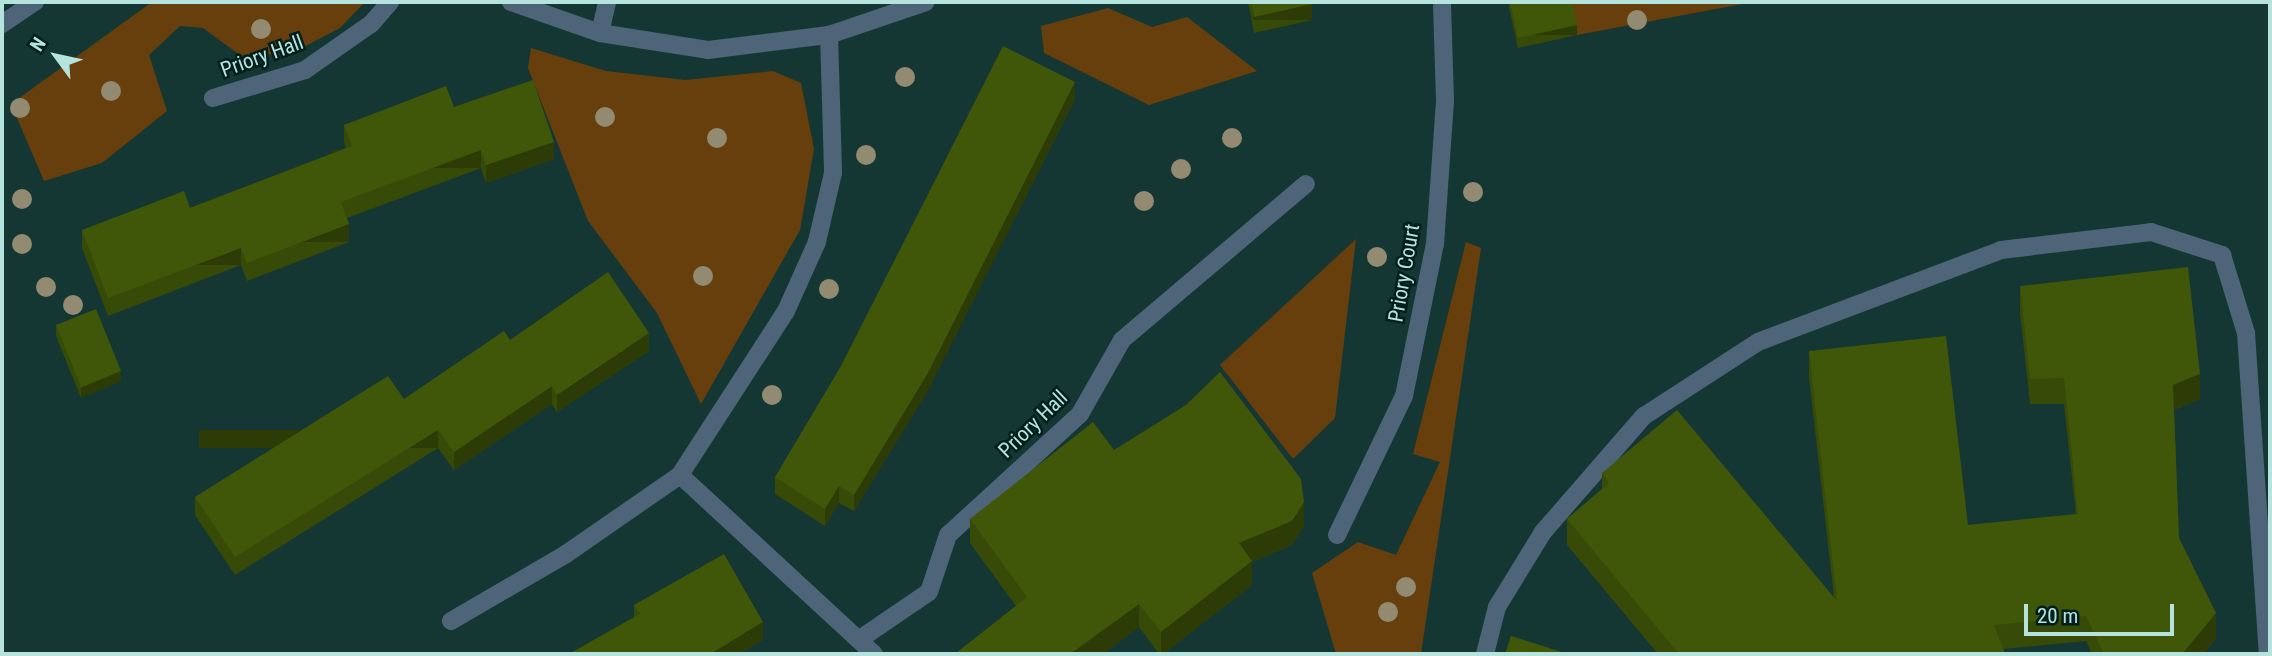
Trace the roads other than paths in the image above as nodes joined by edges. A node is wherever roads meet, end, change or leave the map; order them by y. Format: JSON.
{"nodes":[{"id":1,"x":34,"y":2,"type":"edge"},
{"id":2,"x":390,"y":2,"type":"edge"},
{"id":3,"x":511,"y":2,"type":"edge"},
{"id":4,"x":607,"y":2,"type":"edge"},
{"id":5,"x":926,"y":2,"type":"edge"},
{"id":6,"x":1441,"y":2,"type":"edge"},
{"id":7,"x":2,"y":23,"type":"edge"},
{"id":8,"x":600,"y":33,"type":"junction"},
{"id":9,"x":829,"y":35,"type":"junction"},
{"id":10,"x":213,"y":98,"type":"dead end"},
{"id":11,"x":1306,"y":184,"type":"dead end"},
{"id":12,"x":680,"y":475,"type":"junction"},
{"id":13,"x":1337,"y":535,"type":"dead end"},
{"id":14,"x":451,"y":621,"type":"dead end"},
{"id":15,"x":860,"y":639,"type":"junction"},
{"id":16,"x":874,"y":654,"type":"edge"},
{"id":17,"x":1485,"y":654,"type":"edge"},
{"id":18,"x":2267,"y":654,"type":"edge"}],
"edges":[{"from":1,"to":7,"type":"street"},
{"from":2,"to":10,"type":"street","name":"Priory Hall"},
{"from":3,"to":8,"type":"street"},
{"from":4,"to":8,"type":"street"},
{"from":5,"to":9,"type":"street"},
{"from":6,"to":13,"type":"street","name":"Priory Court"},
{"from":8,"to":9,"type":"street"},
{"from":9,"to":12,"type":"street"},
{"from":11,"to":15,"type":"street","name":"Priory Hall"},
{"from":12,"to":14,"type":"street"},
{"from":12,"to":15,"type":"street"},
{"from":15,"to":16,"type":"street"},
{"from":17,"to":18,"type":"street"}]}
